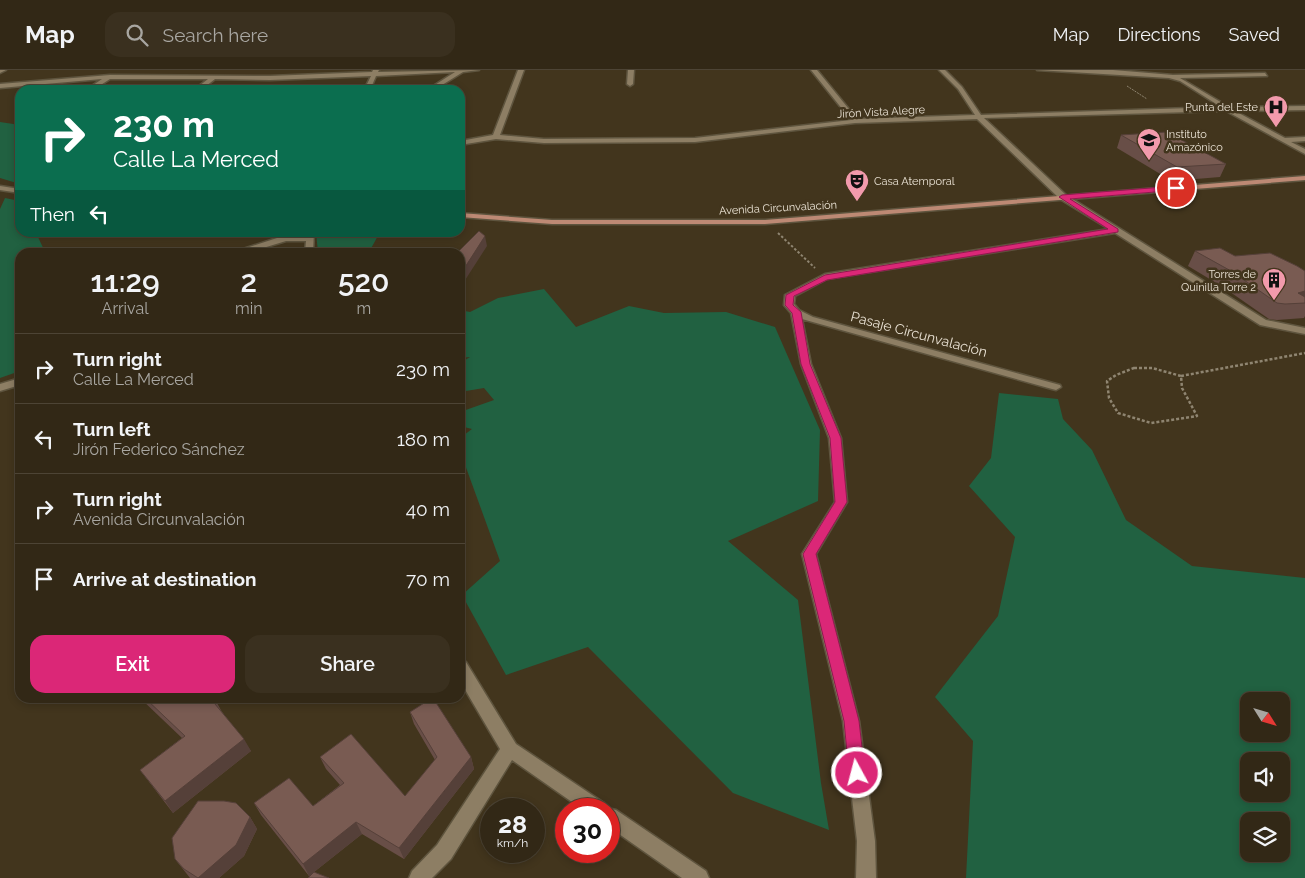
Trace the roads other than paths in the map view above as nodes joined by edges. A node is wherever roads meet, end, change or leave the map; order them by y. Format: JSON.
{"nodes":[{"id":1,"x":119,"y":70,"type":"edge"},
{"id":2,"x":225,"y":70,"type":"edge"},
{"id":3,"x":476,"y":70,"type":"edge"},
{"id":4,"x":521,"y":70,"type":"edge"},
{"id":5,"x":631,"y":70,"type":"edge"},
{"id":6,"x":814,"y":70,"type":"edge"},
{"id":7,"x":942,"y":70,"type":"edge"},
{"id":8,"x":1040,"y":70,"type":"edge"},
{"id":9,"x":462,"y":71,"type":"edge"},
{"id":10,"x":1094,"y":71,"type":"edge"},
{"id":11,"x":376,"y":72,"type":"edge"},
{"id":12,"x":1265,"y":75,"type":"dead end"},
{"id":13,"x":1170,"y":76,"type":"junction"},
{"id":14,"x":110,"y":77,"type":"junction"},
{"id":15,"x":214,"y":78,"type":"junction"},
{"id":16,"x":630,"y":84,"type":"dead end"},
{"id":17,"x":97,"y":85,"type":"edge"},
{"id":18,"x":204,"y":85,"type":"edge"},
{"id":19,"x":370,"y":85,"type":"edge"},
{"id":20,"x":438,"y":85,"type":"edge"},
{"id":21,"x":0,"y":86,"type":"edge"},
{"id":22,"x":1305,"y":108,"type":"edge"},
{"id":23,"x":1230,"y":110,"type":"junction"},
{"id":24,"x":980,"y":118,"type":"junction"},
{"id":25,"x":855,"y":121,"type":"junction"},
{"id":26,"x":496,"y":138,"type":"junction"},
{"id":27,"x":1305,"y":139,"type":"edge"},
{"id":28,"x":1284,"y":140,"type":"junction"},
{"id":29,"x":465,"y":142,"type":"edge"},
{"id":30,"x":1305,"y":152,"type":"edge"},
{"id":31,"x":1305,"y":178,"type":"edge"},
{"id":32,"x":1,"y":190,"type":"edge"},
{"id":33,"x":15,"y":191,"type":"edge"},
{"id":34,"x":1062,"y":197,"type":"junction"},
{"id":35,"x":465,"y":215,"type":"edge"},
{"id":36,"x":1115,"y":231,"type":"junction"},
{"id":37,"x":298,"y":237,"type":"edge"},
{"id":38,"x":285,"y":238,"type":"joint"},
{"id":39,"x":255,"y":248,"type":"edge"},
{"id":40,"x":796,"y":312,"type":"junction"},
{"id":41,"x":1305,"y":331,"type":"edge"},
{"id":42,"x":15,"y":383,"type":"edge"},
{"id":43,"x":1056,"y":387,"type":"dead end"},
{"id":44,"x":0,"y":388,"type":"edge"},
{"id":45,"x":465,"y":675,"type":"edge"},
{"id":46,"x":510,"y":749,"type":"junction"},
{"id":47,"x":582,"y":798,"type":"edge"},
{"id":48,"x":620,"y":824,"type":"edge"},
{"id":49,"x":419,"y":878,"type":"edge"},
{"id":50,"x":699,"y":878,"type":"edge"},
{"id":51,"x":866,"y":878,"type":"edge"}],
"edges":[{"from":1,"to":14,"type":"street"},
{"from":2,"to":15,"type":"street"},
{"from":3,"to":9,"type":"street"},
{"from":4,"to":26,"type":"street"},
{"from":5,"to":16,"type":"street"},
{"from":6,"to":25,"type":"street"},
{"from":7,"to":24,"type":"street"},
{"from":8,"to":10,"type":"street"},
{"from":9,"to":11,"type":"street"},
{"from":9,"to":20,"type":"street"},
{"from":10,"to":13,"type":"street"},
{"from":11,"to":15,"type":"street"},
{"from":11,"to":19,"type":"street"},
{"from":12,"to":13,"type":"street"},
{"from":13,"to":23,"type":"street"},
{"from":14,"to":15,"type":"street"},
{"from":14,"to":17,"type":"street"},
{"from":14,"to":21,"type":"street"},
{"from":15,"to":18,"type":"street"},
{"from":22,"to":23,"type":"street","name":"Jirón Vista Alegre"},
{"from":23,"to":24,"type":"street","name":"Jirón Vista Alegre"},
{"from":23,"to":28,"type":"street"},
{"from":24,"to":25,"type":"street","name":"Jirón Vista Alegre"},
{"from":24,"to":34,"type":"street"},
{"from":25,"to":26,"type":"street","name":"Jirón Vista Alegre"},
{"from":26,"to":29,"type":"street","name":"Jirón Vista Alegre"},
{"from":27,"to":28,"type":"street"},
{"from":28,"to":30,"type":"street"},
{"from":31,"to":34,"type":"main road","name":"Avenida Circunvalación"},
{"from":32,"to":33,"type":"street"},
{"from":34,"to":35,"type":"main road","name":"Avenida Circunvalación"},
{"from":34,"to":36,"type":"street"},
{"from":36,"to":40,"type":"street"},
{"from":36,"to":41,"type":"street"},
{"from":37,"to":38,"type":"street"},
{"from":38,"to":39,"type":"street"},
{"from":40,"to":43,"type":"street","name":"Pasaje Circunvalación"},
{"from":40,"to":51,"type":"street"},
{"from":42,"to":44,"type":"street"},
{"from":45,"to":46,"type":"street"},
{"from":46,"to":47,"type":"street"},
{"from":46,"to":49,"type":"street"},
{"from":48,"to":50,"type":"street"}]}
